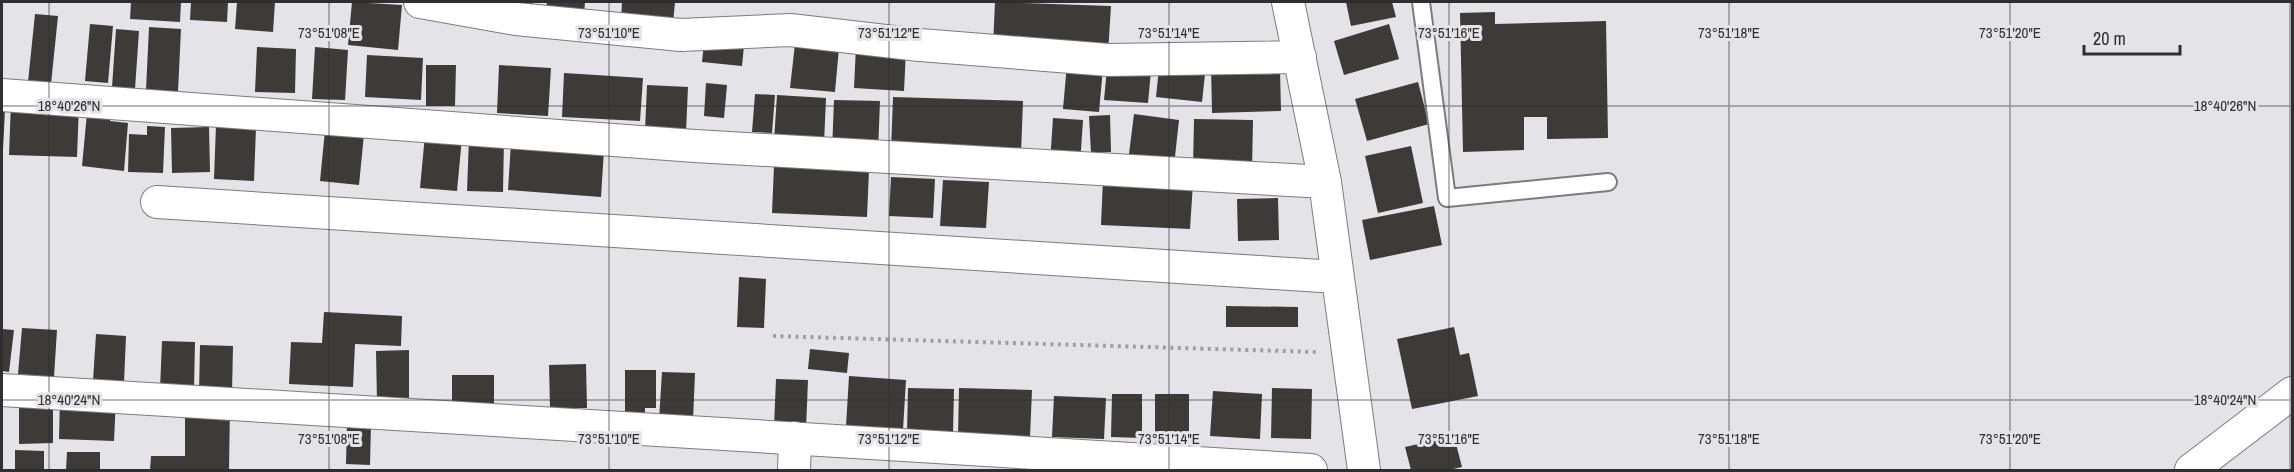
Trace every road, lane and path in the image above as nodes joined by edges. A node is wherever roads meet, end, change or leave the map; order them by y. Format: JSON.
{"nodes":[{"id":1,"x":420,"y":2,"type":"edge"},
{"id":2,"x":1288,"y":2,"type":"edge"},
{"id":3,"x":1421,"y":2,"type":"edge"},
{"id":4,"x":1300,"y":57,"type":"junction"},
{"id":5,"x":2,"y":95,"type":"edge"},
{"id":6,"x":1326,"y":182,"type":"junction"},
{"id":7,"x":1608,"y":182,"type":"dead end"},
{"id":8,"x":157,"y":202,"type":"dead end"},
{"id":9,"x":1337,"y":277,"type":"junction"},
{"id":10,"x":773,"y":336,"type":"dead end"},
{"id":11,"x":1348,"y":353,"type":"junction"},
{"id":12,"x":2,"y":390,"type":"edge"},
{"id":13,"x":2292,"y":393,"type":"edge"},
{"id":14,"x":795,"y":438,"type":"junction"},
{"id":15,"x":794,"y":471,"type":"edge"},
{"id":16,"x":1311,"y":471,"type":"edge"},
{"id":17,"x":1364,"y":471,"type":"edge"},
{"id":18,"x":2191,"y":471,"type":"edge"}],
"edges":[{"from":1,"to":4,"type":"street"},
{"from":2,"to":4,"type":"street"},
{"from":3,"to":7,"type":"lane"},
{"from":4,"to":6,"type":"street"},
{"from":5,"to":6,"type":"street"},
{"from":6,"to":9,"type":"street"},
{"from":8,"to":9,"type":"street"},
{"from":9,"to":11,"type":"street"},
{"from":10,"to":11,"type":"path"},
{"from":11,"to":17,"type":"street"},
{"from":12,"to":14,"type":"street"},
{"from":13,"to":18,"type":"street"},
{"from":14,"to":15,"type":"street"},
{"from":14,"to":16,"type":"street"}]}
